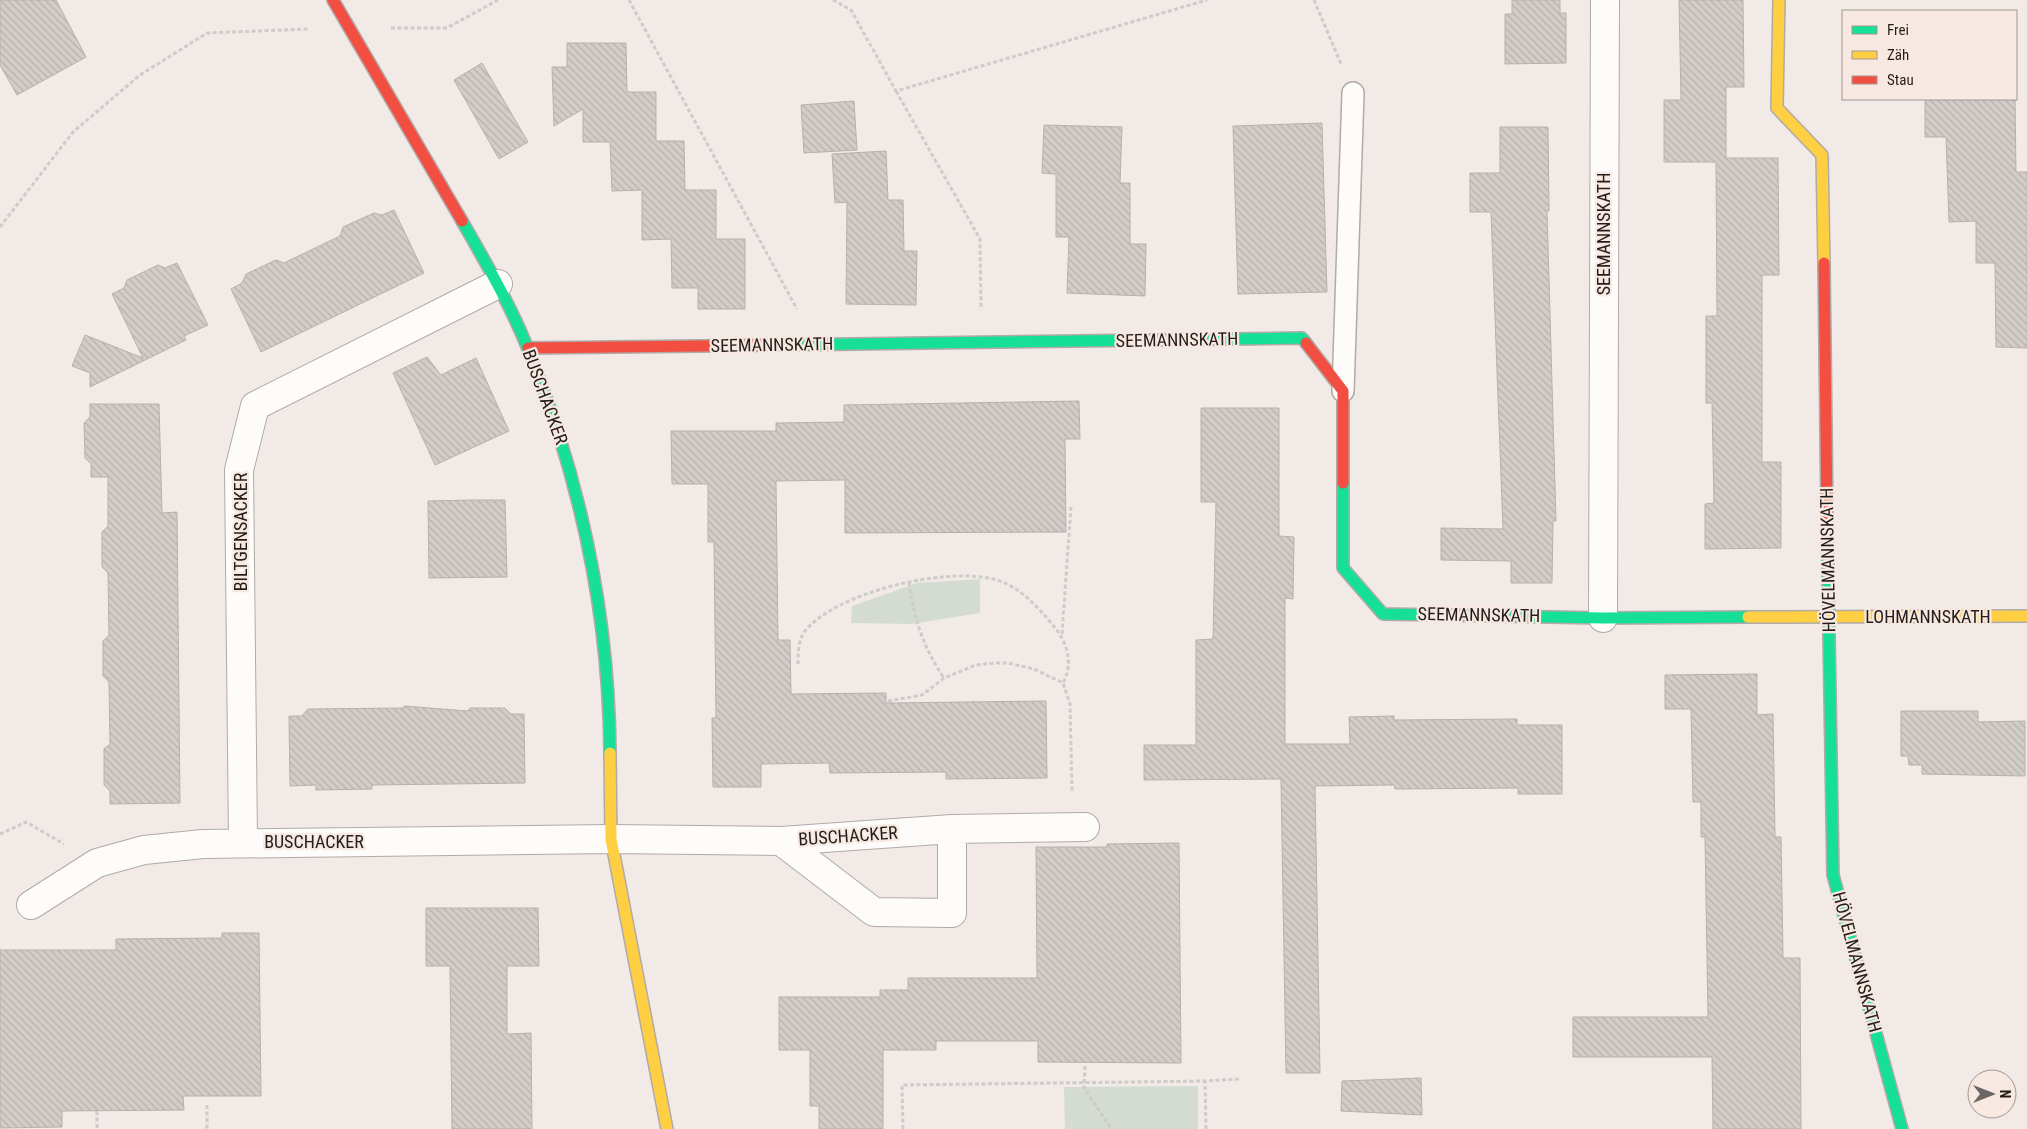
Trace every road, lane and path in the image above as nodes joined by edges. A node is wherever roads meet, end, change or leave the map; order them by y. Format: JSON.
{"nodes":[{"id":1,"x":333,"y":0,"type":"edge"},
{"id":2,"x":498,"y":0,"type":"edge"},
{"id":3,"x":629,"y":0,"type":"edge"},
{"id":4,"x":833,"y":0,"type":"edge"},
{"id":5,"x":1207,"y":0,"type":"edge"},
{"id":6,"x":1314,"y":0,"type":"edge"},
{"id":7,"x":1604,"y":0,"type":"edge"},
{"id":8,"x":1779,"y":0,"type":"edge"},
{"id":9,"x":350,"y":28,"type":"junction"},
{"id":10,"x":896,"y":91,"type":"junction"},
{"id":11,"x":1353,"y":93,"type":"joint"},
{"id":12,"x":0,"y":227,"type":"edge"},
{"id":13,"x":498,"y":284,"type":"junction"},
{"id":14,"x":982,"y":342,"type":"junction"},
{"id":15,"x":816,"y":344,"type":"junction"},
{"id":16,"x":528,"y":348,"type":"junction"},
{"id":17,"x":1343,"y":391,"type":"junction"},
{"id":18,"x":1071,"y":507,"type":"dead end"},
{"id":19,"x":909,"y":582,"type":"junction"},
{"id":20,"x":2027,"y":616,"type":"edge"},
{"id":21,"x":1603,"y":618,"type":"junction"},
{"id":22,"x":1829,"y":618,"type":"junction"},
{"id":23,"x":1062,"y":635,"type":"junction"},
{"id":24,"x":798,"y":664,"type":"dead end"},
{"id":25,"x":944,"y":678,"type":"junction"},
{"id":26,"x":1063,"y":683,"type":"junction"},
{"id":27,"x":888,"y":702,"type":"dead end"},
{"id":28,"x":1079,"y":827,"type":"joint"},
{"id":29,"x":952,"y":829,"type":"junction"},
{"id":30,"x":0,"y":834,"type":"edge"},
{"id":31,"x":611,"y":839,"type":"junction"},
{"id":32,"x":781,"y":841,"type":"junction"},
{"id":33,"x":243,"y":842,"type":"junction"},
{"id":34,"x":97,"y":863,"type":"junction"},
{"id":35,"x":31,"y":905,"type":"dead end"},
{"id":36,"x":1085,"y":1066,"type":"dead end"},
{"id":37,"x":1239,"y":1078,"type":"dead end"},
{"id":38,"x":1205,"y":1081,"type":"junction"},
{"id":39,"x":1084,"y":1084,"type":"junction"},
{"id":40,"x":207,"y":1105,"type":"dead end"},
{"id":41,"x":97,"y":1111,"type":"dead end"},
{"id":42,"x":97,"y":1129,"type":"edge"},
{"id":43,"x":207,"y":1129,"type":"edge"},
{"id":44,"x":667,"y":1129,"type":"edge"},
{"id":45,"x":903,"y":1129,"type":"edge"},
{"id":46,"x":1111,"y":1129,"type":"edge"},
{"id":47,"x":1206,"y":1129,"type":"edge"},
{"id":48,"x":1902,"y":1129,"type":"edge"}],
"edges":[{"from":1,"to":9,"type":"street","name":"BUSCHACKER"},
{"from":2,"to":9,"type":"path"},
{"from":3,"to":15,"type":"path"},
{"from":4,"to":10,"type":"path"},
{"from":5,"to":10,"type":"path"},
{"from":6,"to":11,"type":"path"},
{"from":7,"to":21,"type":"street","name":"SEEMANNSKATH"},
{"from":8,"to":22,"type":"street","name":"HÖVELMANNSKATH"},
{"from":9,"to":12,"type":"path"},
{"from":9,"to":13,"type":"street","name":"BUSCHACKER"},
{"from":10,"to":14,"type":"path"},
{"from":11,"to":17,"type":"lane"},
{"from":13,"to":16,"type":"street","name":"BUSCHACKER"},
{"from":13,"to":33,"type":"street","name":"BILTGENSACKER"},
{"from":14,"to":15,"type":"street","name":"SEEMANNSKATH"},
{"from":14,"to":17,"type":"street","name":"SEEMANNSKATH"},
{"from":15,"to":16,"type":"street","name":"SEEMANNSKATH"},
{"from":16,"to":31,"type":"street","name":"BUSCHACKER"},
{"from":17,"to":21,"type":"street","name":"SEEMANNSKATH"},
{"from":18,"to":23,"type":"path"},
{"from":19,"to":23,"type":"path"},
{"from":19,"to":24,"type":"path"},
{"from":19,"to":25,"type":"path"},
{"from":20,"to":22,"type":"street","name":"LOHMANNSKATH"},
{"from":21,"to":22,"type":"street","name":"SEEMANNSKATH"},
{"from":22,"to":48,"type":"street","name":"HÖVELMANNSKATH"},
{"from":23,"to":26,"type":"path"},
{"from":25,"to":26,"type":"path"},
{"from":25,"to":27,"type":"path"},
{"from":26,"to":28,"type":"path"},
{"from":28,"to":29,"type":"street","name":"BUSCHACKER"},
{"from":29,"to":32,"type":"street","name":"BUSCHACKER"},
{"from":29,"to":32,"type":"street"},
{"from":30,"to":34,"type":"path"},
{"from":31,"to":32,"type":"street","name":"BUSCHACKER"},
{"from":31,"to":33,"type":"street","name":"BUSCHACKER"},
{"from":31,"to":44,"type":"street","name":"BUSCHACKER"},
{"from":33,"to":34,"type":"street","name":"BUSCHACKER"},
{"from":34,"to":35,"type":"street","name":"BUSCHACKER"},
{"from":36,"to":39,"type":"path"},
{"from":37,"to":38,"type":"path"},
{"from":38,"to":39,"type":"path"},
{"from":38,"to":47,"type":"path"},
{"from":39,"to":45,"type":"path"},
{"from":39,"to":46,"type":"path"},
{"from":40,"to":43,"type":"path"},
{"from":41,"to":42,"type":"path"}]}
